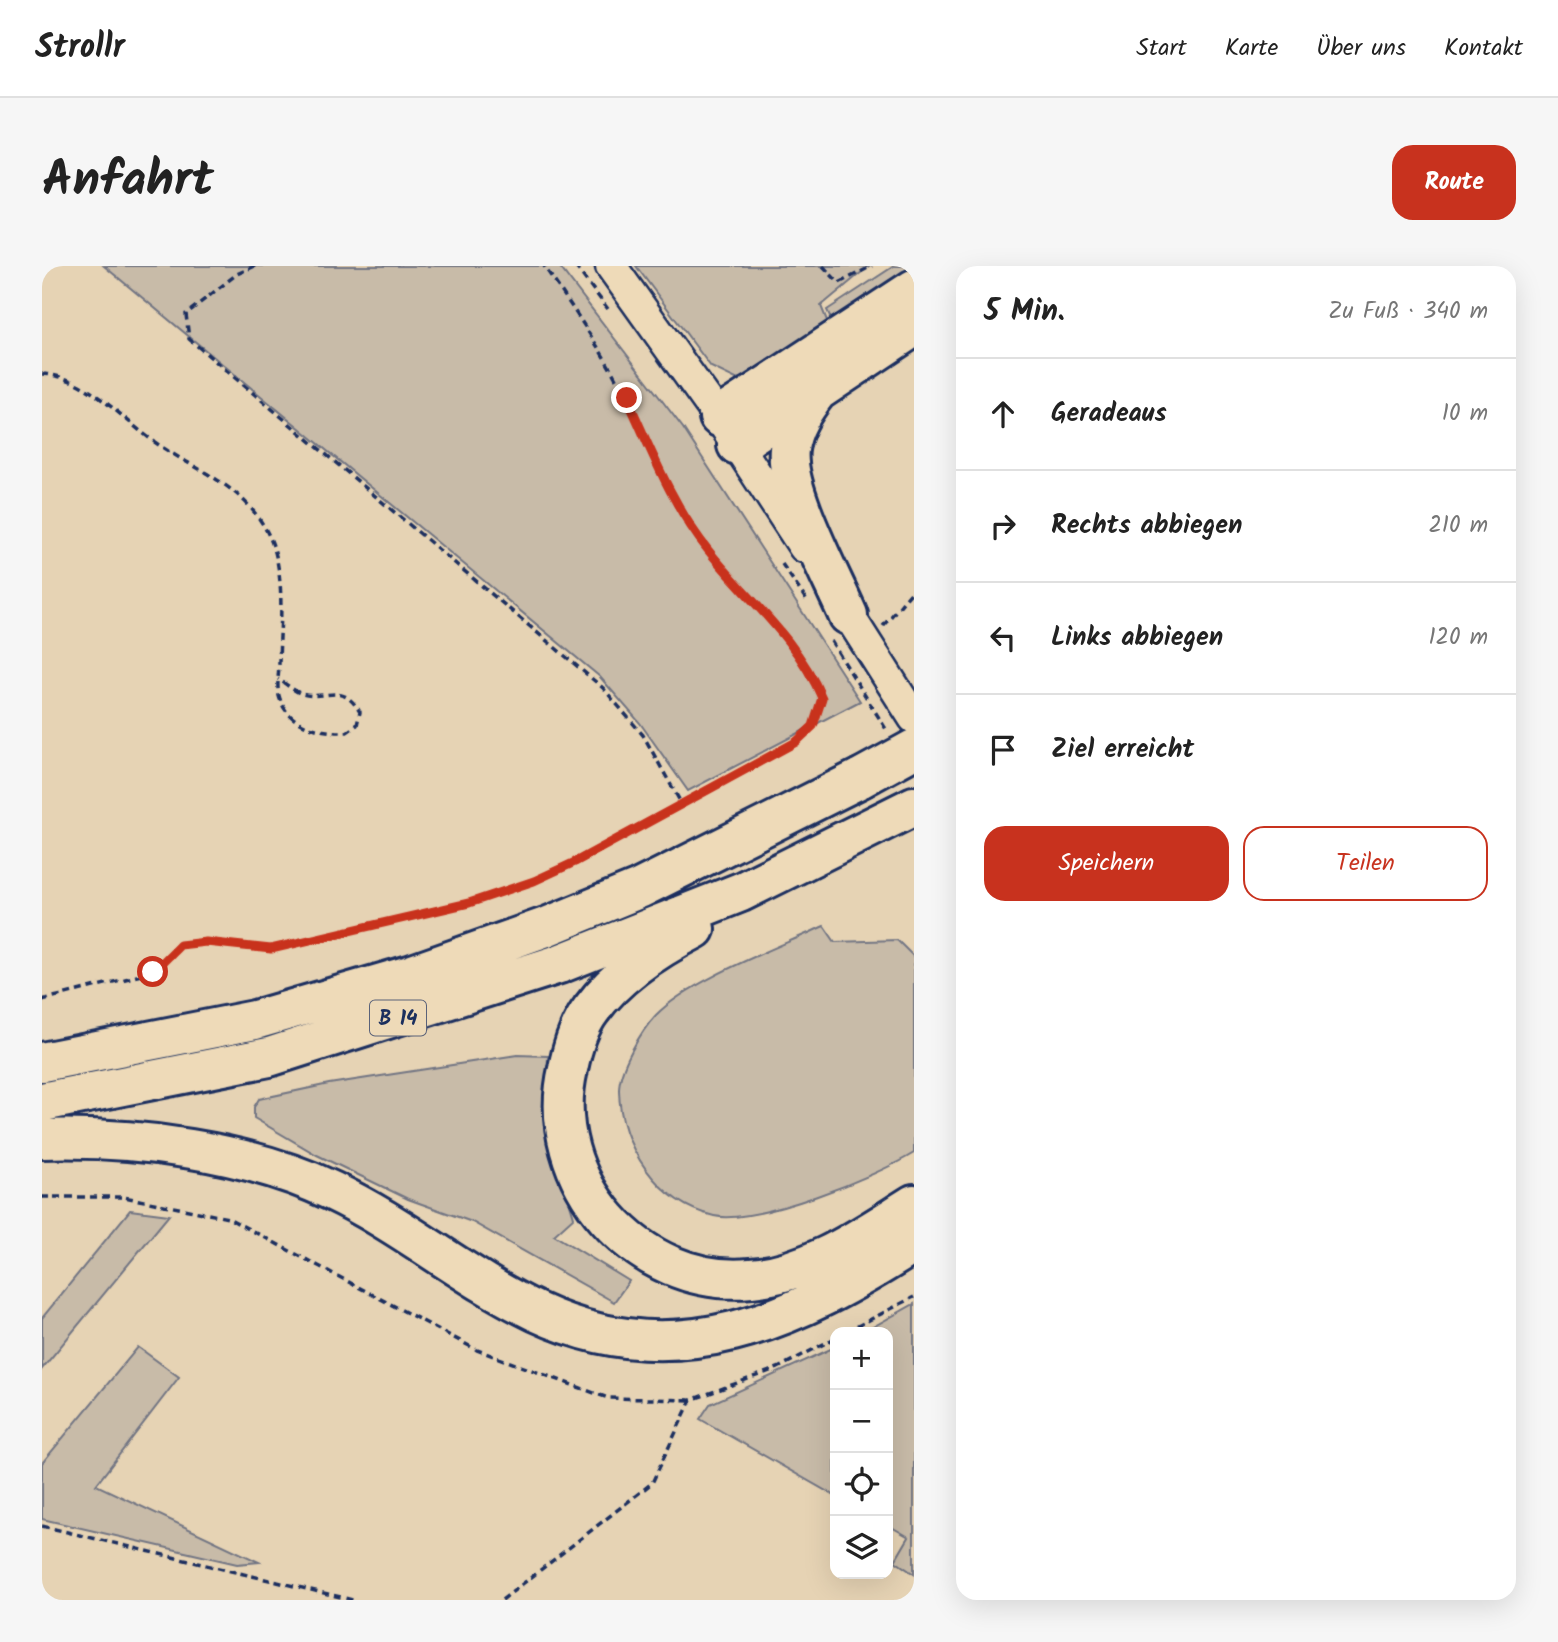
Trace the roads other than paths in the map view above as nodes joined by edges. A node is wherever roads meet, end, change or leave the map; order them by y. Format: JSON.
{"nodes":[{"id":1,"x":611,"y":266,"type":"edge"},
{"id":2,"x":914,"y":289,"type":"edge"},
{"id":3,"x":914,"y":327,"type":"edge"},
{"id":4,"x":817,"y":391,"type":"junction"},
{"id":5,"x":728,"y":431,"type":"junction"},
{"id":6,"x":847,"y":629,"type":"junction"},
{"id":7,"x":914,"y":718,"type":"edge"},
{"id":8,"x":903,"y":744,"type":"edge"},
{"id":9,"x":900,"y":814,"type":"edge"},
{"id":10,"x":741,"y":892,"type":"junction"},
{"id":11,"x":42,"y":1062,"type":"edge"},
{"id":12,"x":42,"y":1102,"type":"edge"},
{"id":13,"x":42,"y":1139,"type":"edge"},
{"id":14,"x":914,"y":1204,"type":"edge"},
{"id":15,"x":914,"y":1244,"type":"edge"}],
"edges":[{"from":1,"to":5,"type":"street"},
{"from":2,"to":5,"type":"highway"},
{"from":3,"to":4,"type":"highway"},
{"from":4,"to":5,"type":"highway"},
{"from":4,"to":6,"type":"highway"},
{"from":5,"to":6,"type":"street"},
{"from":6,"to":7,"type":"street"},
{"from":8,"to":11,"type":"highway","number":"B 14","bridge":true},
{"from":9,"to":10,"type":"highway","number":"B 14"},
{"from":10,"to":12,"type":"highway","number":"B 14"},
{"from":10,"to":14,"type":"highway"},
{"from":13,"to":15,"type":"highway"}]}
